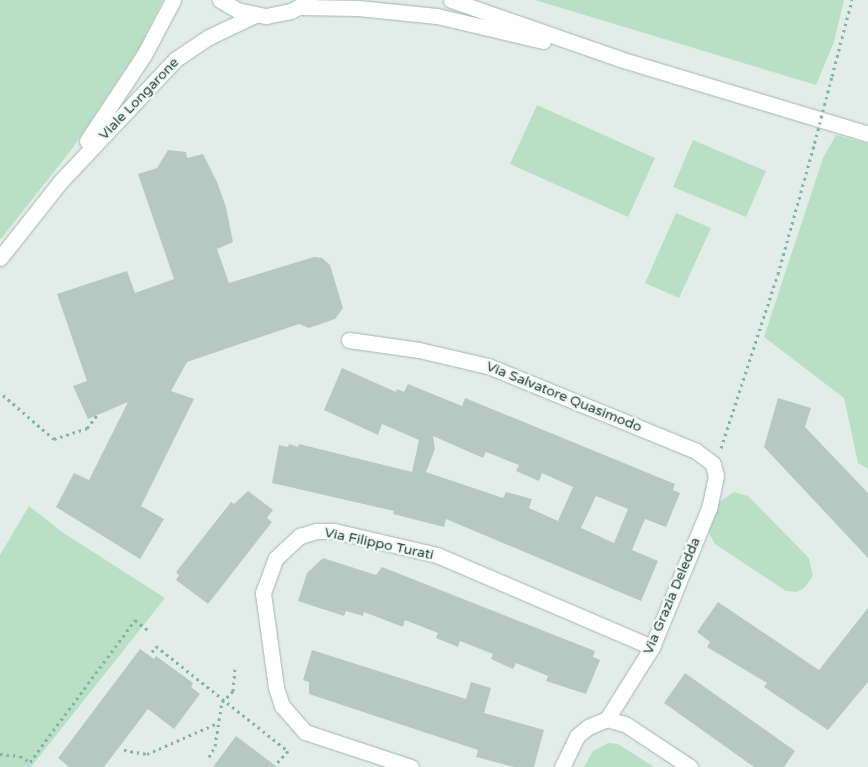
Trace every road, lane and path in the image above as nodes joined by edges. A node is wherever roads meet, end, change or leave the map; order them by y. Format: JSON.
{"nodes":[{"id":1,"x":173,"y":0,"type":"edge"},
{"id":2,"x":220,"y":0,"type":"edge"},
{"id":3,"x":451,"y":0,"type":"edge"},
{"id":4,"x":852,"y":0,"type":"edge"},
{"id":5,"x":305,"y":4,"type":"edge"},
{"id":6,"x":255,"y":15,"type":"junction"},
{"id":7,"x":620,"y":59,"type":"junction"},
{"id":8,"x":868,"y":134,"type":"edge"},
{"id":9,"x":60,"y":182,"type":"junction"},
{"id":10,"x":0,"y":258,"type":"edge"},
{"id":11,"x":349,"y":340,"type":"dead end"},
{"id":12,"x":3,"y":395,"type":"dead end"},
{"id":13,"x":98,"y":414,"type":"dead end"},
{"id":14,"x":712,"y":464,"type":"junction"},
{"id":15,"x":148,"y":630,"type":"dead end"},
{"id":16,"x":652,"y":647,"type":"junction"},
{"id":17,"x":152,"y":652,"type":"dead end"},
{"id":18,"x":236,"y":666,"type":"dead end"},
{"id":19,"x":222,"y":702,"type":"junction"},
{"id":20,"x":606,"y":719,"type":"junction"},
{"id":21,"x":218,"y":723,"type":"junction"},
{"id":22,"x":124,"y":750,"type":"dead end"},
{"id":23,"x":0,"y":754,"type":"edge"},
{"id":24,"x":209,"y":757,"type":"dead end"},
{"id":25,"x":276,"y":764,"type":"dead end"},
{"id":26,"x":411,"y":767,"type":"edge"},
{"id":27,"x":562,"y":767,"type":"edge"},
{"id":28,"x":690,"y":767,"type":"edge"}],
"edges":[{"from":1,"to":9,"type":"street","name":"Viale Longarone"},
{"from":2,"to":6,"type":"street"},
{"from":3,"to":7,"type":"street"},
{"from":4,"to":14,"type":"path","bridge":true},
{"from":5,"to":6,"type":"street"},
{"from":5,"to":7,"type":"street"},
{"from":6,"to":9,"type":"street","name":"Viale Longarone"},
{"from":7,"to":8,"type":"street"},
{"from":9,"to":10,"type":"street","name":"Viale Longarone"},
{"from":11,"to":14,"type":"street","name":"Via Salvatore Quasimodo"},
{"from":12,"to":13,"type":"path"},
{"from":14,"to":16,"type":"street","name":"Via Grazia Deledda"},
{"from":15,"to":23,"type":"path"},
{"from":16,"to":20,"type":"street","name":"Via Grazia Deledda"},
{"from":16,"to":26,"type":"street","name":"Via Filippo Turati"},
{"from":17,"to":19,"type":"path"},
{"from":18,"to":19,"type":"path"},
{"from":19,"to":21,"type":"path"},
{"from":19,"to":25,"type":"path"},
{"from":20,"to":27,"type":"street"},
{"from":20,"to":28,"type":"street"},
{"from":21,"to":22,"type":"path"},
{"from":21,"to":24,"type":"path"}]}
